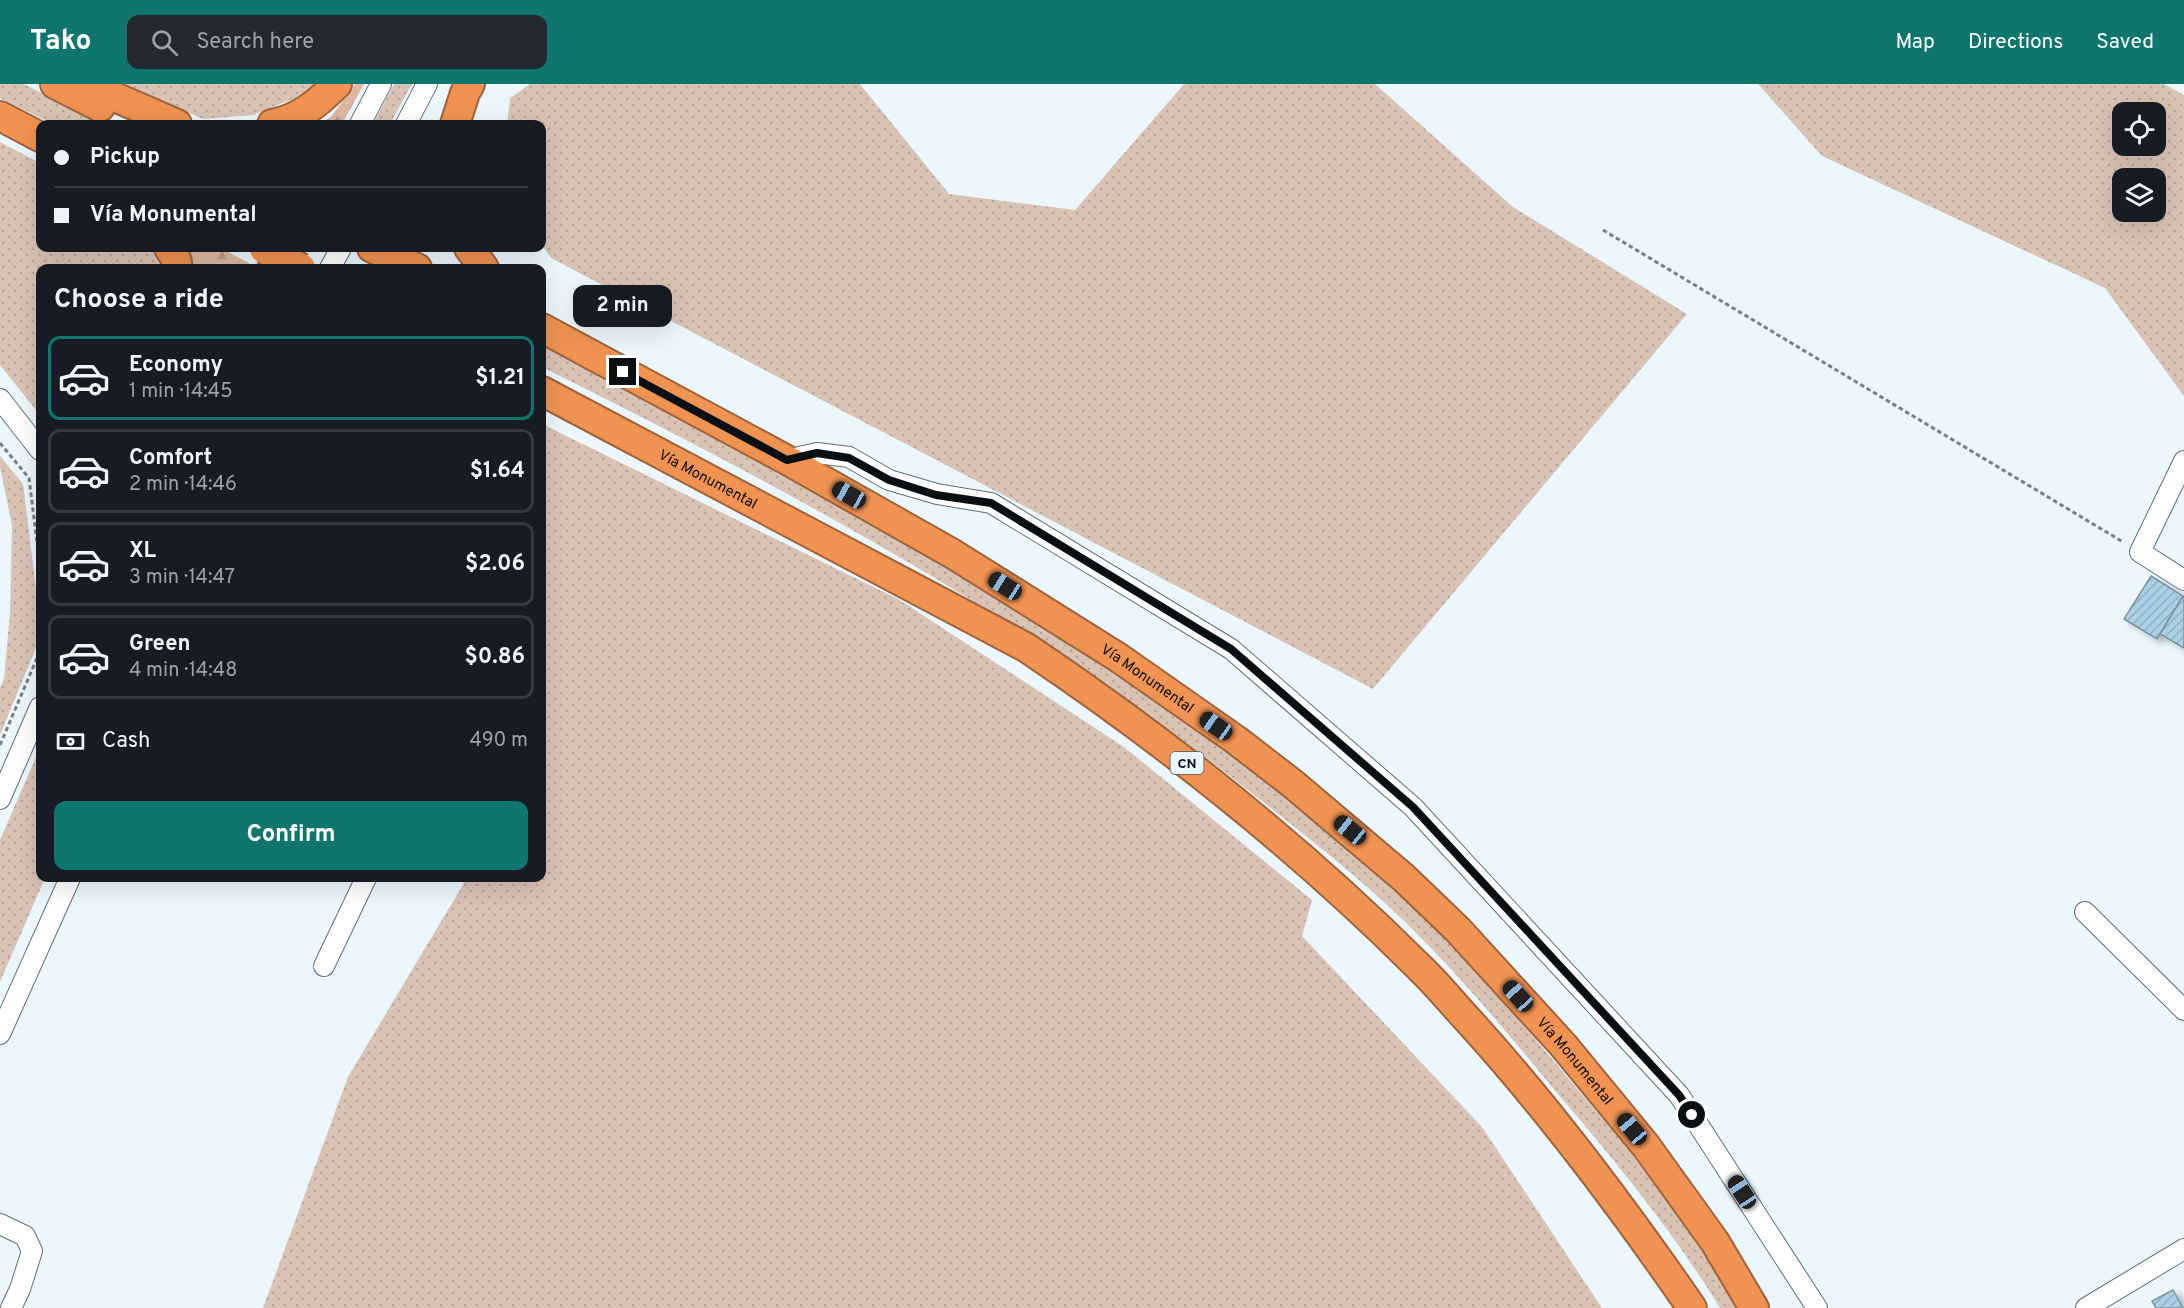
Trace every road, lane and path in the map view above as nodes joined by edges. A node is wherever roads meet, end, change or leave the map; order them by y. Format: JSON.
{"nodes":[{"id":1,"x":55,"y":84,"type":"edge"},
{"id":2,"x":85,"y":84,"type":"edge"},
{"id":3,"x":336,"y":84,"type":"edge"},
{"id":4,"x":381,"y":84,"type":"edge"},
{"id":5,"x":427,"y":84,"type":"edge"},
{"id":6,"x":470,"y":84,"type":"edge"},
{"id":7,"x":0,"y":116,"type":"edge"},
{"id":8,"x":125,"y":120,"type":"edge"},
{"id":9,"x":168,"y":120,"type":"edge"},
{"id":10,"x":287,"y":120,"type":"edge"},
{"id":11,"x":362,"y":120,"type":"edge"},
{"id":12,"x":408,"y":120,"type":"edge"},
{"id":13,"x":456,"y":120,"type":"edge"},
{"id":14,"x":36,"y":135,"type":"edge"},
{"id":15,"x":1603,"y":230,"type":"dead end"},
{"id":16,"x":382,"y":252,"type":"edge"},
{"id":17,"x":269,"y":255,"type":"edge"},
{"id":18,"x":291,"y":264,"type":"edge"},
{"id":19,"x":408,"y":264,"type":"edge"},
{"id":20,"x":546,"y":330,"type":"edge"},
{"id":21,"x":546,"y":393,"type":"edge"},
{"id":22,"x":0,"y":399,"type":"edge"},
{"id":23,"x":0,"y":442,"type":"edge"},
{"id":24,"x":36,"y":445,"type":"edge"},
{"id":25,"x":787,"y":460,"type":"junction"},
{"id":26,"x":2184,"y":461,"type":"edge"},
{"id":27,"x":36,"y":534,"type":"edge"},
{"id":28,"x":2140,"y":552,"type":"junction"},
{"id":29,"x":2184,"y":580,"type":"edge"},
{"id":30,"x":36,"y":660,"type":"edge"},
{"id":31,"x":36,"y":716,"type":"edge"},
{"id":32,"x":0,"y":745,"type":"edge"},
{"id":33,"x":0,"y":799,"type":"edge"},
{"id":34,"x":68,"y":882,"type":"edge"},
{"id":35,"x":364,"y":882,"type":"edge"},
{"id":36,"x":2085,"y":912,"type":"dead end"},
{"id":37,"x":324,"y":966,"type":"dead end"},
{"id":38,"x":2184,"y":1010,"type":"edge"},
{"id":39,"x":0,"y":1034,"type":"edge"},
{"id":40,"x":0,"y":1224,"type":"edge"},
{"id":41,"x":2184,"y":1249,"type":"edge"},
{"id":42,"x":11,"y":1308,"type":"edge"},
{"id":43,"x":1692,"y":1308,"type":"edge"},
{"id":44,"x":1755,"y":1308,"type":"edge"},
{"id":45,"x":1816,"y":1308,"type":"edge"},
{"id":46,"x":2086,"y":1308,"type":"edge"}],
"edges":[{"from":1,"to":8,"type":"highway"},
{"from":2,"to":9,"type":"highway"},
{"from":3,"to":10,"type":"highway"},
{"from":4,"to":11,"type":"street"},
{"from":5,"to":12,"type":"street"},
{"from":6,"to":13,"type":"highway"},
{"from":7,"to":14,"type":"highway"},
{"from":15,"to":28,"type":"path"},
{"from":16,"to":19,"type":"highway"},
{"from":17,"to":18,"type":"highway","bridge":true},
{"from":20,"to":25,"type":"highway","name":"Vía Monumental"},
{"from":21,"to":43,"type":"highway","name":"Vía Monumental","number":"CN"},
{"from":22,"to":24,"type":"street"},
{"from":23,"to":27,"type":"path"},
{"from":25,"to":44,"type":"highway","name":"Vía Monumental"},
{"from":25,"to":45,"type":"street"},
{"from":26,"to":28,"type":"street"},
{"from":28,"to":29,"type":"street"},
{"from":30,"to":32,"type":"path"},
{"from":31,"to":33,"type":"street"},
{"from":34,"to":39,"type":"street"},
{"from":35,"to":37,"type":"street"},
{"from":36,"to":38,"type":"street"},
{"from":40,"to":42,"type":"street"},
{"from":41,"to":46,"type":"street"}]}
